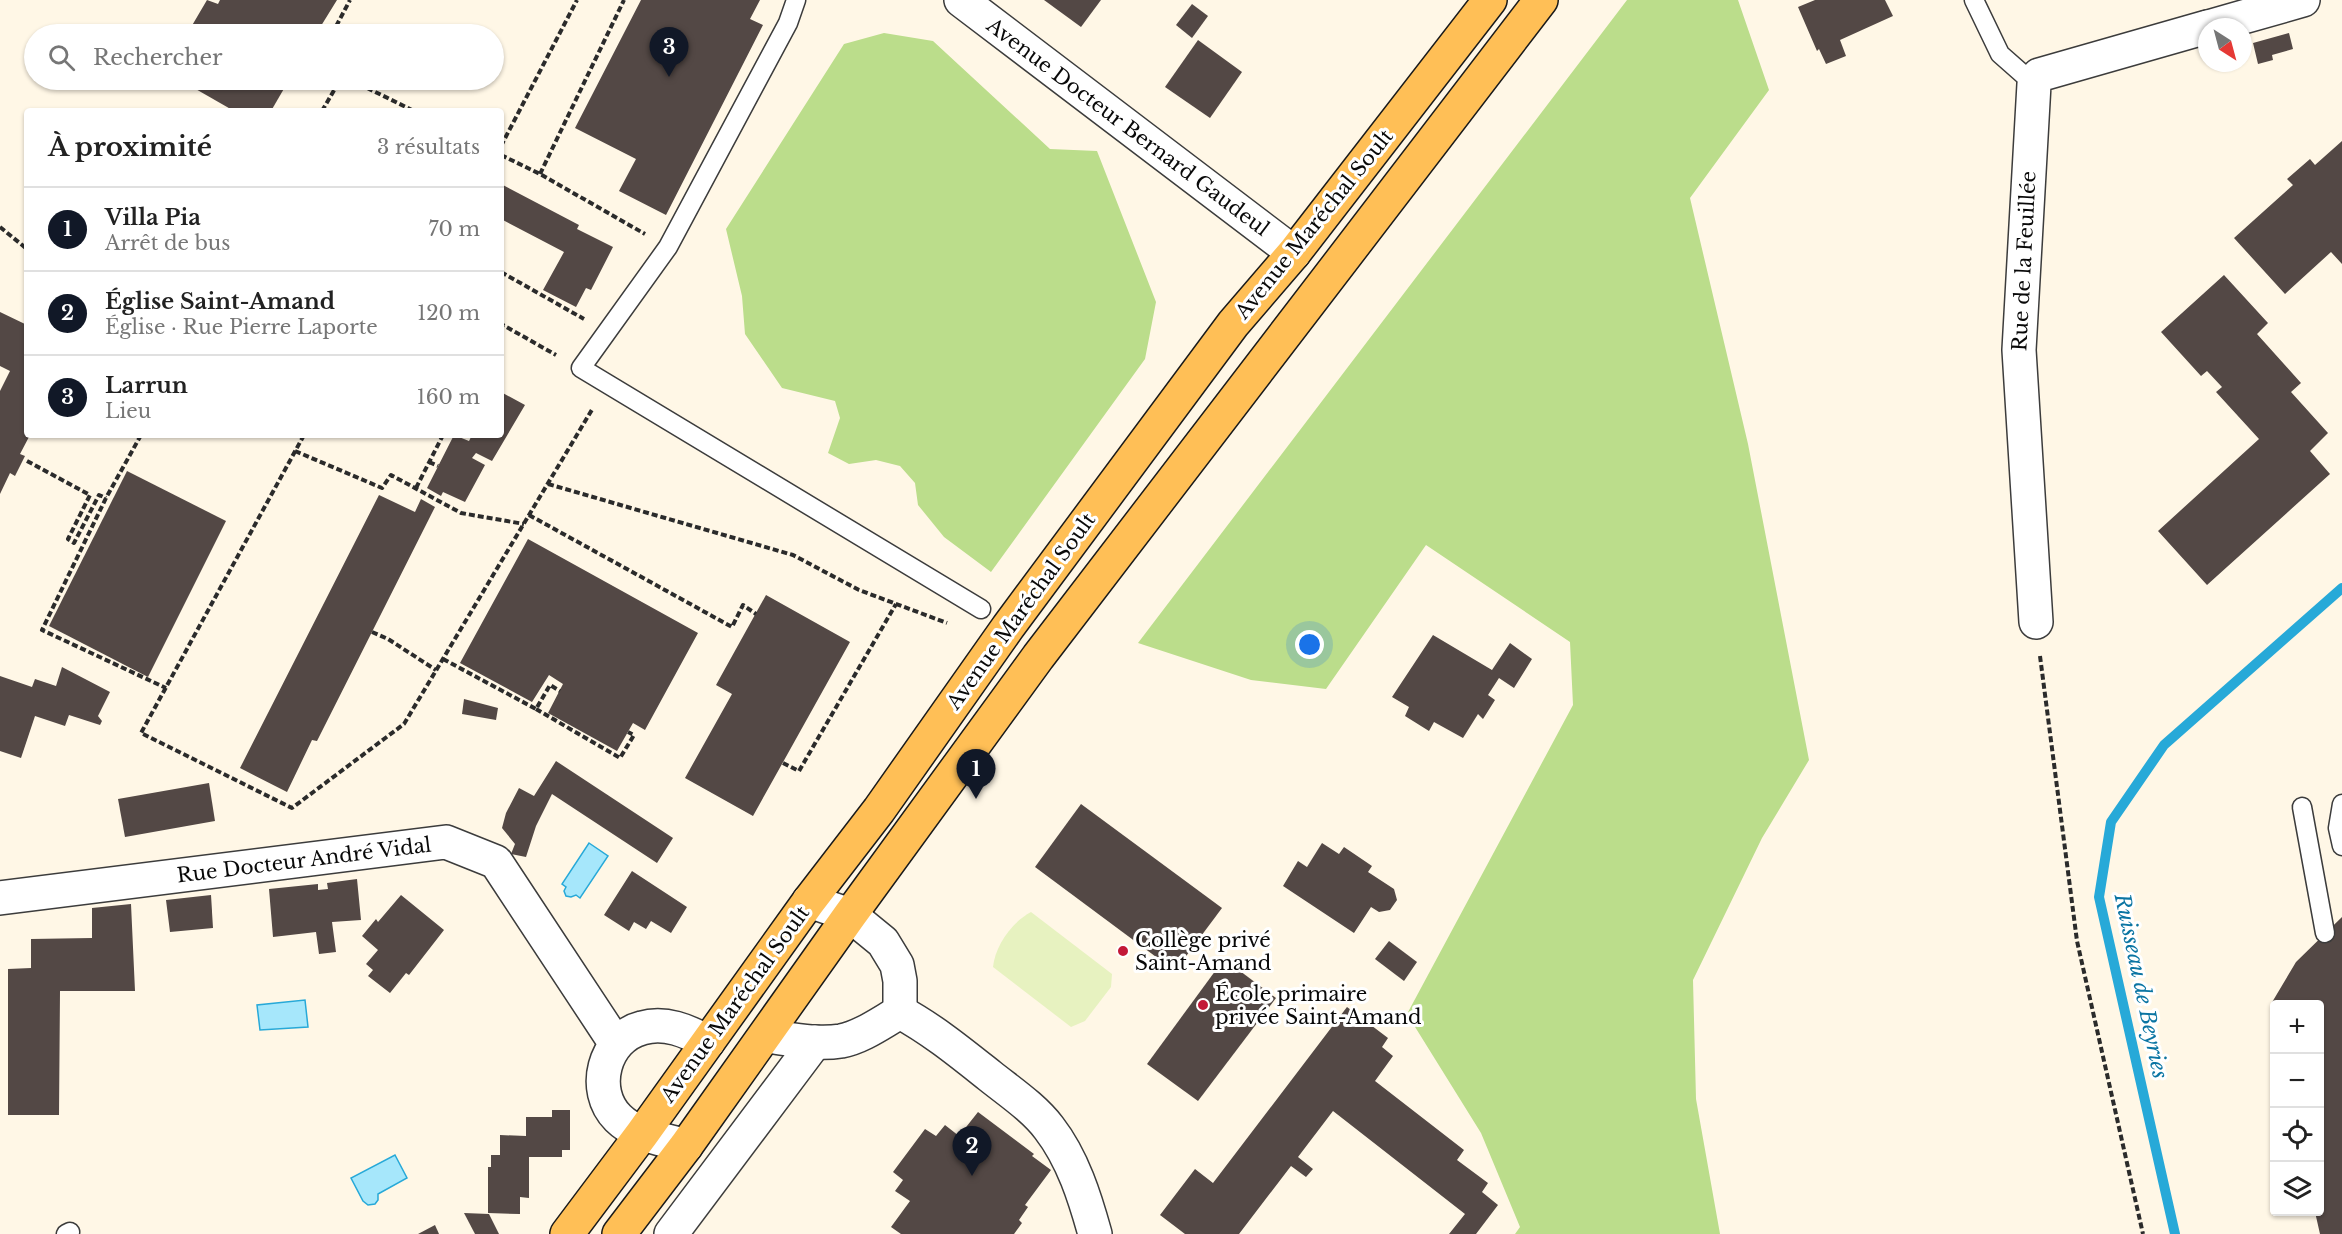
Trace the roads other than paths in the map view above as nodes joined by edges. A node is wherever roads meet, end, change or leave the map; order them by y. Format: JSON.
{"nodes":[{"id":1,"x":796,"y":0,"type":"edge"},
{"id":2,"x":961,"y":0,"type":"edge"},
{"id":3,"x":1490,"y":0,"type":"edge"},
{"id":4,"x":1541,"y":0,"type":"edge"},
{"id":5,"x":1974,"y":0,"type":"edge"},
{"id":6,"x":2303,"y":0,"type":"edge"},
{"id":7,"x":2240,"y":18,"type":"edge"},
{"id":8,"x":2198,"y":30,"type":"edge"},
{"id":9,"x":2034,"y":84,"type":"junction"},
{"id":10,"x":1294,"y":253,"type":"junction"},
{"id":11,"x":981,"y":609,"type":"road end"},
{"id":12,"x":2036,"y":622,"type":"road end"},
{"id":13,"x":2342,"y":804,"type":"edge"},
{"id":14,"x":2302,"y":807,"type":"dead end"},
{"id":15,"x":2342,"y":846,"type":"edge"},
{"id":16,"x":0,"y":898,"type":"edge"},
{"id":17,"x":809,"y":901,"type":"junction"},
{"id":18,"x":850,"y":915,"type":"junction"},
{"id":19,"x":2325,"y":933,"type":"dead end"},
{"id":20,"x":900,"y":1012,"type":"junction"},
{"id":21,"x":765,"y":1036,"type":"junction"},
{"id":22,"x":708,"y":1042,"type":"junction"},
{"id":23,"x":815,"y":1042,"type":"junction"},
{"id":24,"x":616,"y":1044,"type":"junction"},
{"id":25,"x":642,"y":1134,"type":"junction"},
{"id":26,"x":686,"y":1146,"type":"junction"},
{"id":27,"x":567,"y":1234,"type":"edge"},
{"id":28,"x":619,"y":1234,"type":"edge"},
{"id":29,"x":671,"y":1234,"type":"edge"},
{"id":30,"x":1095,"y":1234,"type":"edge"}],
"edges":[{"from":1,"to":11,"type":"lane"},
{"from":2,"to":10,"type":"street","name":"Avenue Docteur Bernard Gaudeul"},
{"from":3,"to":10,"type":"main road","name":"Avenue Maréchal Soult"},
{"from":4,"to":18,"type":"main road"},
{"from":5,"to":9,"type":"lane"},
{"from":6,"to":7,"type":"street"},
{"from":8,"to":9,"type":"street"},
{"from":9,"to":12,"type":"street","name":"Rue de la Feuillée"},
{"from":10,"to":17,"type":"main road","name":"Avenue Maréchal Soult"},
{"from":13,"to":15,"type":"lane"},
{"from":14,"to":19,"type":"lane"},
{"from":16,"to":24,"type":"street","name":"Rue Docteur André Vidal"},
{"from":17,"to":18,"type":"street"},
{"from":17,"to":22,"type":"main road","name":"Avenue Maréchal Soult"},
{"from":18,"to":20,"type":"street"},
{"from":18,"to":21,"type":"main road"},
{"from":20,"to":23,"type":"street"},
{"from":20,"to":30,"type":"street"},
{"from":21,"to":23,"type":"street"},
{"from":21,"to":26,"type":"main road"},
{"from":22,"to":24,"type":"street"},
{"from":22,"to":25,"type":"main road","name":"Avenue Maréchal Soult"},
{"from":23,"to":29,"type":"street"},
{"from":24,"to":25,"type":"street"},
{"from":25,"to":26,"type":"street"},
{"from":25,"to":27,"type":"main road","name":"Avenue Maréchal Soult"},
{"from":26,"to":28,"type":"main road"}]}
